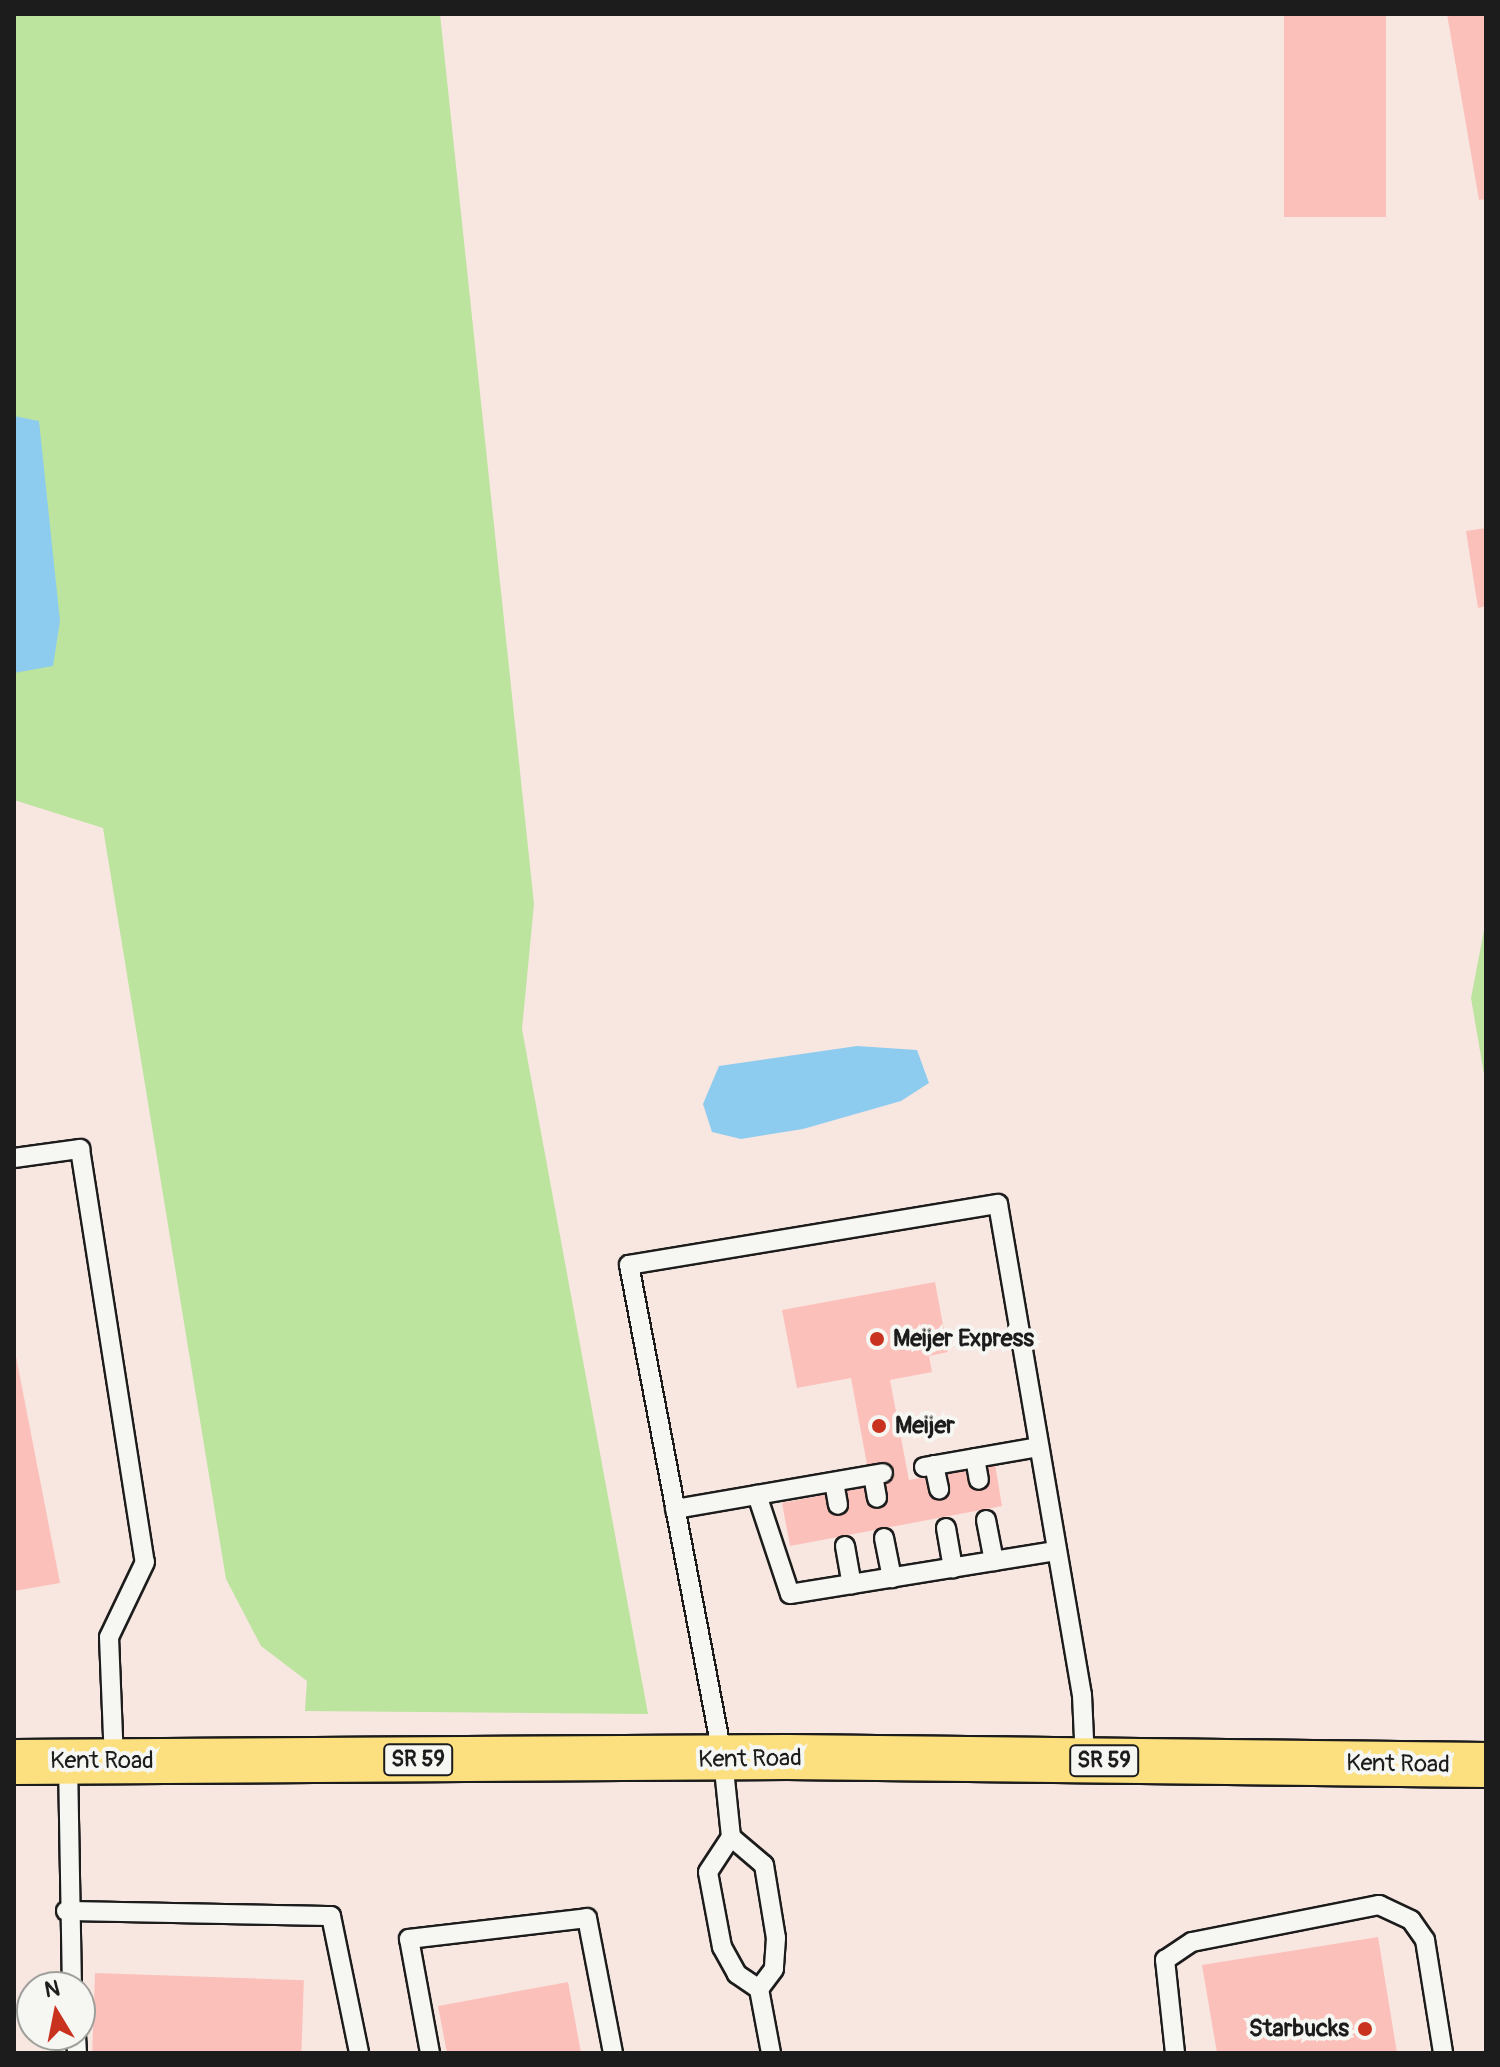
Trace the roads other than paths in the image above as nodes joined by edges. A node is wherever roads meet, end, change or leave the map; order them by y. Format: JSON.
{"nodes":[{"id":1,"x":14,"y":1158,"type":"edge"},
{"id":2,"x":1039,"y":1447,"type":"junction"},
{"id":3,"x":975,"y":1458,"type":"junction"},
{"id":4,"x":979,"y":1480,"type":"dead end"},
{"id":5,"x":834,"y":1482,"type":"junction"},
{"id":6,"x":939,"y":1489,"type":"dead end"},
{"id":7,"x":757,"y":1495,"type":"junction"},
{"id":8,"x":877,"y":1498,"type":"dead end"},
{"id":9,"x":838,"y":1505,"type":"dead end"},
{"id":10,"x":675,"y":1509,"type":"junction"},
{"id":11,"x":986,"y":1520,"type":"dead end"},
{"id":12,"x":946,"y":1528,"type":"dead end"},
{"id":13,"x":884,"y":1538,"type":"dead end"},
{"id":14,"x":845,"y":1546,"type":"dead end"},
{"id":15,"x":1056,"y":1551,"type":"junction"},
{"id":16,"x":994,"y":1561,"type":"junction"},
{"id":17,"x":953,"y":1568,"type":"junction"},
{"id":18,"x":892,"y":1578,"type":"junction"},
{"id":19,"x":852,"y":1584,"type":"junction"},
{"id":20,"x":723,"y":1759,"type":"junction"},
{"id":21,"x":68,"y":1761,"type":"junction"},
{"id":22,"x":114,"y":1761,"type":"junction"},
{"id":23,"x":1085,"y":1761,"type":"junction"},
{"id":24,"x":14,"y":1762,"type":"edge"},
{"id":25,"x":1486,"y":1765,"type":"edge"},
{"id":26,"x":731,"y":1837,"type":"junction"},
{"id":27,"x":66,"y":1911,"type":"junction"},
{"id":28,"x":71,"y":1971,"type":"edge"},
{"id":29,"x":759,"y":1989,"type":"junction"},
{"id":30,"x":359,"y":2053,"type":"edge"},
{"id":31,"x":430,"y":2053,"type":"edge"},
{"id":32,"x":613,"y":2053,"type":"edge"},
{"id":33,"x":771,"y":2053,"type":"edge"},
{"id":34,"x":1175,"y":2053,"type":"edge"},
{"id":35,"x":1443,"y":2053,"type":"edge"}],
"edges":[{"from":1,"to":22,"type":"lane"},
{"from":2,"to":3,"type":"lane"},
{"from":2,"to":10,"type":"lane"},
{"from":2,"to":15,"type":"lane"},
{"from":3,"to":4,"type":"lane"},
{"from":3,"to":6,"type":"lane"},
{"from":5,"to":7,"type":"lane"},
{"from":5,"to":8,"type":"lane"},
{"from":5,"to":9,"type":"lane"},
{"from":7,"to":10,"type":"lane"},
{"from":7,"to":19,"type":"lane"},
{"from":10,"to":20,"type":"lane"},
{"from":11,"to":16,"type":"lane"},
{"from":12,"to":17,"type":"lane"},
{"from":13,"to":18,"type":"lane"},
{"from":14,"to":19,"type":"lane"},
{"from":15,"to":16,"type":"lane"},
{"from":15,"to":23,"type":"lane"},
{"from":16,"to":17,"type":"lane"},
{"from":17,"to":18,"type":"lane"},
{"from":18,"to":19,"type":"lane"},
{"from":20,"to":22,"type":"main road","name":"Kent Road","number":"SR 59"},
{"from":20,"to":23,"type":"main road","name":"Kent Road","number":"SR 59"},
{"from":20,"to":26,"type":"lane"},
{"from":21,"to":22,"type":"main road","name":"Kent Road","number":"SR 59"},
{"from":21,"to":24,"type":"main road","name":"Kent Road","number":"SR 59"},
{"from":21,"to":27,"type":"lane"},
{"from":23,"to":25,"type":"main road","name":"Kent Road","number":"SR 59"},
{"from":26,"to":29,"type":"lane"},
{"from":26,"to":29,"type":"lane"},
{"from":27,"to":28,"type":"lane"},
{"from":27,"to":30,"type":"lane"},
{"from":29,"to":33,"type":"lane"},
{"from":31,"to":32,"type":"lane"},
{"from":34,"to":35,"type":"lane"}]}
